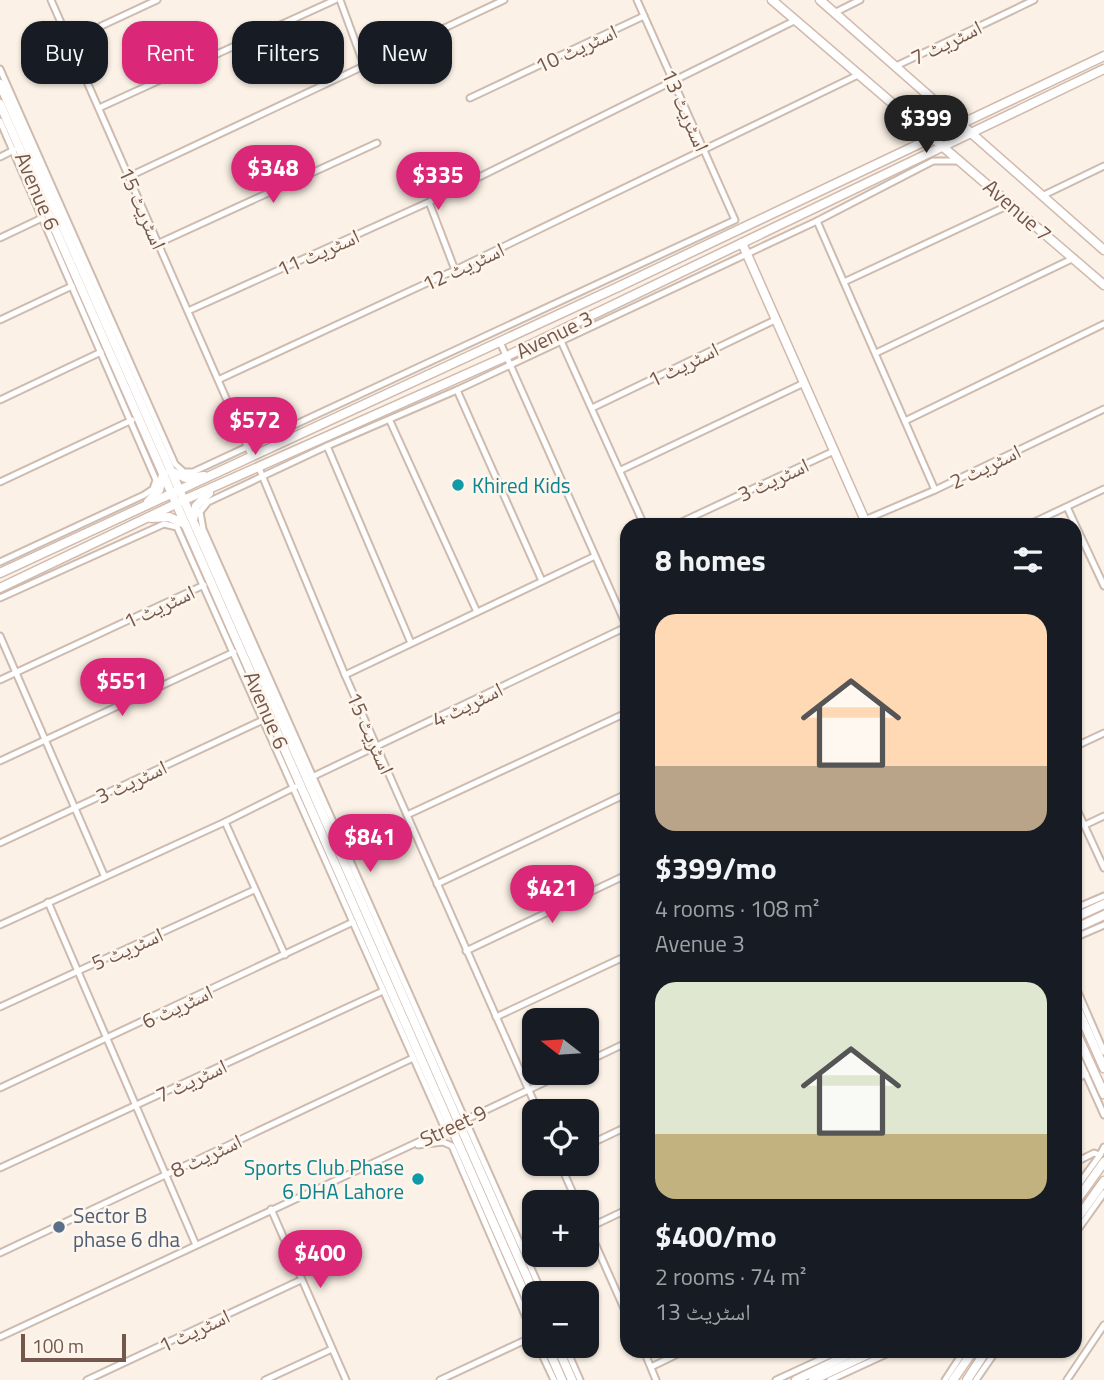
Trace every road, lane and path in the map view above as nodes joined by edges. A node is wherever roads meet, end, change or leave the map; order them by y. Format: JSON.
{"nodes":[{"id":1,"x":51,"y":0,"type":"edge"},
{"id":2,"x":157,"y":0,"type":"edge"},
{"id":3,"x":338,"y":0,"type":"edge"},
{"id":4,"x":504,"y":0,"type":"edge"},
{"id":5,"x":637,"y":0,"type":"edge"},
{"id":6,"x":772,"y":0,"type":"edge"},
{"id":7,"x":820,"y":0,"type":"edge"},
{"id":8,"x":860,"y":0,"type":"edge"},
{"id":9,"x":1034,"y":0,"type":"edge"},
{"id":10,"x":834,"y":13,"type":"junction"},
{"id":11,"x":644,"y":16,"type":"junction"},
{"id":12,"x":796,"y":20,"type":"junction"},
{"id":13,"x":60,"y":21,"type":"edge"},
{"id":14,"x":108,"y":23,"type":"edge"},
{"id":15,"x":452,"y":25,"type":"edge"},
{"id":16,"x":358,"y":50,"type":"edge"},
{"id":17,"x":1104,"y":57,"type":"edge"},
{"id":18,"x":896,"y":66,"type":"junction"},
{"id":19,"x":0,"y":69,"type":"edge"},
{"id":20,"x":1104,"y":69,"type":"edge"},
{"id":21,"x":358,"y":71,"type":"edge"},
{"id":22,"x":860,"y":75,"type":"junction"},
{"id":23,"x":674,"y":82,"type":"junction"},
{"id":24,"x":88,"y":84,"type":"edge"},
{"id":25,"x":0,"y":85,"type":"edge"},
{"id":26,"x":470,"y":97,"type":"dead end"},
{"id":27,"x":0,"y":104,"type":"edge"},
{"id":28,"x":99,"y":108,"type":"junction"},
{"id":29,"x":0,"y":121,"type":"edge"},
{"id":30,"x":962,"y":123,"type":"junction"},
{"id":31,"x":971,"y":132,"type":"junction"},
{"id":32,"x":932,"y":136,"type":"junction"},
{"id":33,"x":377,"y":143,"type":"dead end"},
{"id":34,"x":943,"y":144,"type":"junction"},
{"id":35,"x":14,"y":150,"type":"junction"},
{"id":36,"x":705,"y":151,"type":"junction"},
{"id":37,"x":0,"y":157,"type":"edge"},
{"id":38,"x":911,"y":160,"type":"junction"},
{"id":39,"x":962,"y":161,"type":"junction"},
{"id":40,"x":1104,"y":166,"type":"edge"},
{"id":41,"x":915,"y":170,"type":"junction"},
{"id":42,"x":130,"y":176,"type":"junction"},
{"id":43,"x":1044,"y":195,"type":"junction"},
{"id":44,"x":429,"y":202,"type":"junction"},
{"id":45,"x":1011,"y":204,"type":"junction"},
{"id":46,"x":42,"y":218,"type":"junction"},
{"id":47,"x":817,"y":221,"type":"junction"},
{"id":48,"x":0,"y":237,"type":"edge"},
{"id":49,"x":159,"y":243,"type":"junction"},
{"id":50,"x":742,"y":243,"type":"junction"},
{"id":51,"x":1103,"y":247,"type":"edge"},
{"id":52,"x":747,"y":253,"type":"junction"},
{"id":53,"x":1074,"y":258,"type":"junction"},
{"id":54,"x":456,"y":270,"type":"junction"},
{"id":55,"x":844,"y":282,"type":"junction"},
{"id":56,"x":1104,"y":285,"type":"edge"},
{"id":57,"x":72,"y":286,"type":"junction"},
{"id":58,"x":188,"y":311,"type":"junction"},
{"id":59,"x":0,"y":320,"type":"edge"},
{"id":60,"x":775,"y":320,"type":"junction"},
{"id":61,"x":1104,"y":324,"type":"edge"},
{"id":62,"x":561,"y":341,"type":"junction"},
{"id":63,"x":500,"y":342,"type":"junction"},
{"id":64,"x":101,"y":352,"type":"junction"},
{"id":65,"x":876,"y":353,"type":"junction"},
{"id":66,"x":507,"y":362,"type":"junction"},
{"id":67,"x":220,"y":379,"type":"junction"},
{"id":68,"x":804,"y":383,"type":"junction"},
{"id":69,"x":457,"y":390,"type":"junction"},
{"id":70,"x":0,"y":400,"type":"edge"},
{"id":71,"x":592,"y":408,"type":"junction"},
{"id":72,"x":1104,"y":409,"type":"edge"},
{"id":73,"x":132,"y":420,"type":"junction"},
{"id":74,"x":390,"y":421,"type":"junction"},
{"id":75,"x":905,"y":421,"type":"junction"},
{"id":76,"x":327,"y":446,"type":"junction"},
{"id":77,"x":249,"y":451,"type":"junction"},
{"id":78,"x":834,"y":451,"type":"junction"},
{"id":79,"x":160,"y":457,"type":"junction"},
{"id":80,"x":621,"y":470,"type":"junction"},
{"id":81,"x":167,"y":472,"type":"junction"},
{"id":82,"x":261,"y":472,"type":"junction"},
{"id":83,"x":208,"y":476,"type":"junction"},
{"id":84,"x":0,"y":482,"type":"edge"},
{"id":85,"x":214,"y":488,"type":"junction"},
{"id":86,"x":1104,"y":489,"type":"edge"},
{"id":87,"x":935,"y":490,"type":"junction"},
{"id":88,"x":178,"y":498,"type":"junction"},
{"id":89,"x":128,"y":503,"type":"junction"},
{"id":90,"x":1067,"y":507,"type":"junction"},
{"id":91,"x":136,"y":510,"type":"junction"},
{"id":92,"x":641,"y":518,"type":"edge"},
{"id":93,"x":690,"y":518,"type":"edge"},
{"id":94,"x":864,"y":518,"type":"edge"},
{"id":95,"x":875,"y":518,"type":"edge"},
{"id":96,"x":1043,"y":518,"type":"edge"},
{"id":97,"x":1073,"y":518,"type":"edge"},
{"id":98,"x":144,"y":519,"type":"junction"},
{"id":99,"x":189,"y":522,"type":"junction"},
{"id":100,"x":194,"y":534,"type":"junction"},
{"id":101,"x":1082,"y":536,"type":"edge"},
{"id":102,"x":595,"y":556,"type":"junction"},
{"id":103,"x":0,"y":562,"type":"edge"},
{"id":104,"x":1101,"y":572,"type":"edge"},
{"id":105,"x":0,"y":573,"type":"edge"},
{"id":106,"x":542,"y":581,"type":"junction"},
{"id":107,"x":204,"y":584,"type":"junction"},
{"id":108,"x":1104,"y":586,"type":"edge"},
{"id":109,"x":0,"y":588,"type":"edge"},
{"id":110,"x":0,"y":598,"type":"edge"},
{"id":111,"x":477,"y":612,"type":"junction"},
{"id":112,"x":620,"y":612,"type":"edge"},
{"id":113,"x":620,"y":629,"type":"edge"},
{"id":114,"x":0,"y":636,"type":"edge"},
{"id":115,"x":411,"y":643,"type":"junction"},
{"id":116,"x":234,"y":652,"type":"junction"},
{"id":117,"x":16,"y":673,"type":"junction"},
{"id":118,"x":345,"y":675,"type":"junction"},
{"id":119,"x":0,"y":680,"type":"edge"},
{"id":120,"x":620,"y":716,"type":"edge"},
{"id":121,"x":263,"y":720,"type":"junction"},
{"id":122,"x":1104,"y":733,"type":"edge"},
{"id":123,"x":45,"y":740,"type":"junction"},
{"id":124,"x":1082,"y":743,"type":"edge"},
{"id":125,"x":377,"y":747,"type":"junction"},
{"id":126,"x":0,"y":761,"type":"edge"},
{"id":127,"x":303,"y":782,"type":"junction"},
{"id":128,"x":620,"y":797,"type":"edge"},
{"id":129,"x":74,"y":807,"type":"junction"},
{"id":130,"x":407,"y":815,"type":"junction"},
{"id":131,"x":1104,"y":816,"type":"edge"},
{"id":132,"x":1082,"y":819,"type":"edge"},
{"id":133,"x":225,"y":822,"type":"junction"},
{"id":134,"x":1085,"y":825,"type":"junction"},
{"id":135,"x":0,"y":843,"type":"edge"},
{"id":136,"x":1104,"y":868,"type":"edge"},
{"id":137,"x":104,"y":875,"type":"junction"},
{"id":138,"x":620,"y":879,"type":"edge"},
{"id":139,"x":437,"y":884,"type":"junction"},
{"id":140,"x":254,"y":890,"type":"junction"},
{"id":141,"x":1104,"y":896,"type":"edge"},
{"id":142,"x":48,"y":902,"type":"junction"},
{"id":143,"x":1104,"y":904,"type":"edge"},
{"id":144,"x":1082,"y":906,"type":"edge"},
{"id":145,"x":1082,"y":914,"type":"edge"},
{"id":146,"x":1104,"y":915,"type":"edge"},
{"id":147,"x":353,"y":922,"type":"junction"},
{"id":148,"x":0,"y":925,"type":"edge"},
{"id":149,"x":1082,"y":925,"type":"edge"},
{"id":150,"x":1104,"y":925,"type":"edge"},
{"id":151,"x":1082,"y":935,"type":"edge"},
{"id":152,"x":467,"y":951,"type":"junction"},
{"id":153,"x":285,"y":955,"type":"junction"},
{"id":154,"x":620,"y":959,"type":"edge"},
{"id":155,"x":77,"y":971,"type":"junction"},
{"id":156,"x":383,"y":991,"type":"junction"},
{"id":157,"x":1082,"y":1001,"type":"edge"},
{"id":158,"x":0,"y":1007,"type":"edge"},
{"id":159,"x":496,"y":1017,"type":"junction"},
{"id":160,"x":1082,"y":1019,"type":"edge"},
{"id":161,"x":106,"y":1039,"type":"junction"},
{"id":162,"x":620,"y":1046,"type":"edge"},
{"id":163,"x":1082,"y":1046,"type":"edge"},
{"id":164,"x":1104,"y":1052,"type":"edge"},
{"id":165,"x":599,"y":1056,"type":"edge"},
{"id":166,"x":413,"y":1058,"type":"junction"},
{"id":167,"x":1082,"y":1065,"type":"edge"},
{"id":168,"x":1104,"y":1068,"type":"edge"},
{"id":169,"x":1086,"y":1074,"type":"junction"},
{"id":170,"x":1082,"y":1076,"type":"edge"},
{"id":171,"x":538,"y":1085,"type":"edge"},
{"id":172,"x":0,"y":1088,"type":"edge"},
{"id":173,"x":529,"y":1089,"type":"junction"},
{"id":174,"x":1104,"y":1094,"type":"edge"},
{"id":175,"x":533,"y":1099,"type":"edge"},
{"id":176,"x":134,"y":1107,"type":"junction"},
{"id":177,"x":1104,"y":1115,"type":"edge"},
{"id":178,"x":455,"y":1125,"type":"junction"},
{"id":179,"x":620,"y":1130,"type":"edge"},
{"id":180,"x":599,"y":1140,"type":"edge"},
{"id":181,"x":410,"y":1146,"type":"junction"},
{"id":182,"x":1104,"y":1147,"type":"edge"},
{"id":183,"x":1082,"y":1159,"type":"edge"},
{"id":184,"x":1102,"y":1159,"type":"edge"},
{"id":185,"x":0,"y":1168,"type":"edge"},
{"id":186,"x":165,"y":1174,"type":"junction"},
{"id":187,"x":1104,"y":1181,"type":"edge"},
{"id":188,"x":1082,"y":1182,"type":"edge"},
{"id":189,"x":1082,"y":1191,"type":"edge"},
{"id":190,"x":1104,"y":1193,"type":"edge"},
{"id":191,"x":271,"y":1209,"type":"junction"},
{"id":192,"x":1082,"y":1210,"type":"edge"},
{"id":193,"x":620,"y":1212,"type":"edge"},
{"id":194,"x":599,"y":1220,"type":"edge"},
{"id":195,"x":1082,"y":1224,"type":"edge"},
{"id":196,"x":196,"y":1245,"type":"junction"},
{"id":197,"x":599,"y":1252,"type":"edge"},
{"id":198,"x":0,"y":1253,"type":"edge"},
{"id":199,"x":302,"y":1280,"type":"junction"},
{"id":200,"x":528,"y":1281,"type":"edge"},
{"id":201,"x":536,"y":1281,"type":"edge"},
{"id":202,"x":522,"y":1286,"type":"edge"},
{"id":203,"x":620,"y":1298,"type":"edge"},
{"id":204,"x":522,"y":1308,"type":"edge"},
{"id":205,"x":1104,"y":1325,"type":"edge"},
{"id":206,"x":0,"y":1337,"type":"edge"},
{"id":207,"x":522,"y":1342,"type":"edge"},
{"id":208,"x":332,"y":1349,"type":"junction"},
{"id":209,"x":544,"y":1358,"type":"edge"},
{"id":210,"x":552,"y":1358,"type":"edge"},
{"id":211,"x":562,"y":1358,"type":"edge"},
{"id":212,"x":570,"y":1358,"type":"edge"},
{"id":213,"x":646,"y":1358,"type":"edge"},
{"id":214,"x":670,"y":1358,"type":"edge"},
{"id":215,"x":824,"y":1358,"type":"edge"},
{"id":216,"x":842,"y":1358,"type":"edge"},
{"id":217,"x":860,"y":1358,"type":"edge"},
{"id":218,"x":878,"y":1358,"type":"edge"},
{"id":219,"x":959,"y":1358,"type":"edge"},
{"id":220,"x":968,"y":1358,"type":"edge"},
{"id":221,"x":981,"y":1358,"type":"edge"},
{"id":222,"x":991,"y":1358,"type":"edge"},
{"id":223,"x":1082,"y":1358,"type":"edge"},
{"id":224,"x":1082,"y":1358,"type":"edge"},
{"id":225,"x":651,"y":1367,"type":"junction"},
{"id":226,"x":87,"y":1380,"type":"edge"},
{"id":227,"x":265,"y":1380,"type":"edge"},
{"id":228,"x":346,"y":1380,"type":"edge"},
{"id":229,"x":440,"y":1380,"type":"edge"},
{"id":230,"x":554,"y":1380,"type":"edge"},
{"id":231,"x":562,"y":1380,"type":"edge"},
{"id":232,"x":572,"y":1380,"type":"edge"},
{"id":233,"x":580,"y":1380,"type":"edge"},
{"id":234,"x":656,"y":1380,"type":"edge"},
{"id":235,"x":776,"y":1380,"type":"edge"},
{"id":236,"x":796,"y":1380,"type":"edge"},
{"id":237,"x":813,"y":1380,"type":"edge"},
{"id":238,"x":830,"y":1380,"type":"edge"},
{"id":239,"x":945,"y":1380,"type":"edge"},
{"id":240,"x":953,"y":1380,"type":"edge"},
{"id":241,"x":967,"y":1380,"type":"edge"},
{"id":242,"x":976,"y":1380,"type":"edge"},
{"id":243,"x":1067,"y":1380,"type":"edge"}],
"edges":[{"from":1,"to":13,"type":"street","name":"اسٹریٹ 15"},
{"from":2,"to":14,"type":"street"},
{"from":3,"to":16,"type":"street"},
{"from":3,"to":28,"type":"street"},
{"from":4,"to":15,"type":"street"},
{"from":5,"to":11,"type":"street","name":"اسٹریٹ 13"},
{"from":6,"to":12,"type":"main road","name":"Avenue 7"},
{"from":7,"to":10,"type":"main road","name":"Avenue 7"},
{"from":8,"to":10,"type":"street"},
{"from":9,"to":18,"type":"street","name":"اسٹریٹ 7"},
{"from":10,"to":18,"type":"main road","name":"Avenue 7"},
{"from":11,"to":23,"type":"street","name":"اسٹریٹ 13"},
{"from":11,"to":26,"type":"street","name":"اسٹریٹ 10"},
{"from":12,"to":22,"type":"main road","name":"Avenue 7"},
{"from":12,"to":23,"type":"street","name":"اسٹریٹ 11"},
{"from":17,"to":30,"type":"main road","name":"Avenue 3"},
{"from":18,"to":30,"type":"main road","name":"Avenue 7"},
{"from":19,"to":79,"type":"street"},
{"from":20,"to":31,"type":"main road","name":"Avenue 3"},
{"from":21,"to":42,"type":"street"},
{"from":22,"to":32,"type":"main road","name":"Avenue 7"},
{"from":22,"to":36,"type":"street","name":"اسٹریٹ 12"},
{"from":23,"to":36,"type":"street","name":"اسٹریٹ 13"},
{"from":23,"to":44,"type":"street","name":"اسٹریٹ 11"},
{"from":24,"to":28,"type":"street","name":"اسٹریٹ 15"},
{"from":25,"to":79,"type":"main road","name":"Avenue 6"},
{"from":27,"to":79,"type":"main road","name":"Avenue 6"},
{"from":28,"to":42,"type":"street","name":"اسٹریٹ 15"},
{"from":29,"to":35,"type":"street"},
{"from":30,"to":31,"type":"main road","name":"Avenue 7"},
{"from":30,"to":32,"type":"main road","name":"Avenue 3"},
{"from":31,"to":34,"type":"main road","name":"Avenue 3"},
{"from":31,"to":43,"type":"main road","name":"Avenue 7"},
{"from":32,"to":34,"type":"main road","name":"Avenue 7"},
{"from":32,"to":63,"type":"main road","name":"Avenue 3"},
{"from":33,"to":49,"type":"street"},
{"from":34,"to":38,"type":"main road","name":"Avenue 3"},
{"from":34,"to":39,"type":"main road","name":"Avenue 7"},
{"from":35,"to":37,"type":"street"},
{"from":35,"to":46,"type":"street"},
{"from":36,"to":54,"type":"street","name":"اسٹریٹ 12"},
{"from":36,"to":77,"type":"street","name":"اسٹریٹ 13"},
{"from":38,"to":41,"type":"street"},
{"from":38,"to":50,"type":"main road","name":"Avenue 3"},
{"from":39,"to":41,"type":"street"},
{"from":39,"to":45,"type":"main road","name":"Avenue 7"},
{"from":40,"to":43,"type":"street"},
{"from":41,"to":47,"type":"street"},
{"from":42,"to":49,"type":"street","name":"اسٹریٹ 15"},
{"from":43,"to":51,"type":"main road","name":"Avenue 7"},
{"from":44,"to":54,"type":"street"},
{"from":44,"to":58,"type":"street","name":"اسٹریٹ 11"},
{"from":45,"to":53,"type":"main road","name":"Avenue 7"},
{"from":45,"to":55,"type":"street"},
{"from":46,"to":48,"type":"street"},
{"from":46,"to":57,"type":"street"},
{"from":47,"to":52,"type":"street"},
{"from":47,"to":55,"type":"street"},
{"from":49,"to":58,"type":"street","name":"اسٹریٹ 15"},
{"from":50,"to":52,"type":"main road"},
{"from":50,"to":66,"type":"main road","name":"Avenue 3"},
{"from":52,"to":60,"type":"main road"},
{"from":52,"to":62,"type":"street"},
{"from":53,"to":56,"type":"main road","name":"Avenue 7"},
{"from":53,"to":65,"type":"street"},
{"from":54,"to":67,"type":"street","name":"اسٹریٹ 12"},
{"from":55,"to":65,"type":"street"},
{"from":57,"to":59,"type":"street"},
{"from":57,"to":64,"type":"street"},
{"from":58,"to":67,"type":"street","name":"اسٹریٹ 15"},
{"from":60,"to":68,"type":"main road"},
{"from":60,"to":71,"type":"street","name":"اسٹریٹ 1"},
{"from":61,"to":75,"type":"street"},
{"from":62,"to":66,"type":"street"},
{"from":62,"to":71,"type":"street"},
{"from":63,"to":66,"type":"street"},
{"from":63,"to":77,"type":"main road","name":"Avenue 3"},
{"from":64,"to":70,"type":"street"},
{"from":64,"to":73,"type":"street"},
{"from":65,"to":75,"type":"street"},
{"from":66,"to":69,"type":"street"},
{"from":66,"to":82,"type":"main road","name":"Avenue 3"},
{"from":66,"to":102,"type":"street"},
{"from":67,"to":77,"type":"street","name":"اسٹریٹ 15"},
{"from":68,"to":78,"type":"main road"},
{"from":68,"to":80,"type":"street"},
{"from":69,"to":74,"type":"street"},
{"from":69,"to":106,"type":"street"},
{"from":71,"to":80,"type":"street"},
{"from":72,"to":87,"type":"street","name":"اسٹریٹ 2"},
{"from":73,"to":79,"type":"street"},
{"from":73,"to":84,"type":"street"},
{"from":74,"to":76,"type":"street"},
{"from":74,"to":111,"type":"street"},
{"from":75,"to":87,"type":"street"},
{"from":76,"to":82,"type":"street"},
{"from":76,"to":115,"type":"street"},
{"from":77,"to":79,"type":"street"},
{"from":77,"to":83,"type":"main road","name":"Avenue 3"},
{"from":78,"to":93,"type":"street","name":"اسٹریٹ 3"},
{"from":78,"to":94,"type":"main road"},
{"from":79,"to":81,"type":"main road","name":"Avenue 6"},
{"from":79,"to":89,"type":"street"},
{"from":80,"to":92,"type":"street"},
{"from":81,"to":83,"type":"main road"},
{"from":81,"to":88,"type":"main road","name":"Avenue 6"},
{"from":81,"to":91,"type":"main road"},
{"from":82,"to":85,"type":"main road","name":"Avenue 3"},
{"from":82,"to":100,"type":"street"},
{"from":82,"to":118,"type":"street","name":"اسٹریٹ 15"},
{"from":83,"to":88,"type":"main road","name":"Avenue 3"},
{"from":85,"to":88,"type":"main road","name":"Avenue 3"},
{"from":85,"to":99,"type":"main road"},
{"from":86,"to":90,"type":"street"},
{"from":87,"to":95,"type":"street","name":"اسٹریٹ 2"},
{"from":88,"to":91,"type":"main road","name":"Avenue 3"},
{"from":88,"to":98,"type":"main road","name":"Avenue 3"},
{"from":88,"to":99,"type":"main road","name":"Avenue 6"},
{"from":89,"to":91,"type":"main road"},
{"from":89,"to":103,"type":"street"},
{"from":90,"to":96,"type":"street"},
{"from":90,"to":97,"type":"street"},
{"from":91,"to":105,"type":"main road","name":"Avenue 3"},
{"from":98,"to":99,"type":"main road"},
{"from":98,"to":109,"type":"main road","name":"Avenue 3"},
{"from":99,"to":100,"type":"main road","name":"Avenue 6"},
{"from":100,"to":107,"type":"street"},
{"from":100,"to":110,"type":"street"},
{"from":100,"to":127,"type":"main road","name":"Avenue 6"},
{"from":101,"to":104,"type":"street"},
{"from":102,"to":106,"type":"street"},
{"from":102,"to":112,"type":"street"},
{"from":104,"to":108,"type":"street"},
{"from":106,"to":111,"type":"street"},
{"from":107,"to":116,"type":"street"},
{"from":107,"to":117,"type":"street","name":"اسٹریٹ 1"},
{"from":111,"to":115,"type":"street"},
{"from":113,"to":125,"type":"street","name":"اسٹریٹ 4"},
{"from":114,"to":117,"type":"street"},
{"from":115,"to":118,"type":"street"},
{"from":116,"to":121,"type":"street"},
{"from":116,"to":123,"type":"street"},
{"from":117,"to":119,"type":"street","name":"اسٹریٹ 1"},
{"from":117,"to":123,"type":"street"},
{"from":118,"to":125,"type":"street","name":"اسٹریٹ 15"},
{"from":120,"to":130,"type":"street"},
{"from":121,"to":127,"type":"street"},
{"from":121,"to":129,"type":"street","name":"اسٹریٹ 3"},
{"from":122,"to":124,"type":"street"},
{"from":123,"to":126,"type":"street"},
{"from":123,"to":129,"type":"street"},
{"from":125,"to":127,"type":"street","name":"اسٹریٹ 4"},
{"from":125,"to":130,"type":"street","name":"اسٹریٹ 15"},
{"from":127,"to":133,"type":"street","name":"اسٹریٹ 4"},
{"from":127,"to":147,"type":"street"},
{"from":127,"to":178,"type":"main road","name":"Avenue 6"},
{"from":128,"to":139,"type":"street"},
{"from":129,"to":135,"type":"street","name":"اسٹریٹ 3"},
{"from":129,"to":137,"type":"street"},
{"from":130,"to":139,"type":"street","name":"اسٹریٹ 15"},
{"from":131,"to":134,"type":"street"},
{"from":132,"to":134,"type":"street"},
{"from":133,"to":137,"type":"street","name":"اسٹریٹ 4"},
{"from":133,"to":140,"type":"street"},
{"from":134,"to":136,"type":"street"},
{"from":137,"to":142,"type":"street","name":"اسٹریٹ 4"},
{"from":138,"to":152,"type":"street"},
{"from":139,"to":152,"type":"street","name":"اسٹریٹ 15"},
{"from":140,"to":153,"type":"street"},
{"from":140,"to":155,"type":"street","name":"اسٹریٹ 5"},
{"from":141,"to":144,"type":"street"},
{"from":142,"to":148,"type":"street","name":"اسٹریٹ 4"},
{"from":142,"to":155,"type":"street"},
{"from":143,"to":145,"type":"main road"},
{"from":146,"to":149,"type":"main road"},
{"from":147,"to":153,"type":"street","name":"اسٹریٹ 6"},
{"from":147,"to":156,"type":"street"},
{"from":150,"to":151,"type":"street"},
{"from":152,"to":159,"type":"street","name":"اسٹریٹ 15"},
{"from":153,"to":161,"type":"street","name":"اسٹریٹ 6"},
{"from":154,"to":159,"type":"street"},
{"from":155,"to":158,"type":"street","name":"اسٹریٹ 5"},
{"from":155,"to":161,"type":"street"},
{"from":156,"to":166,"type":"street"},
{"from":156,"to":176,"type":"street","name":"اسٹریٹ 7"},
{"from":157,"to":164,"type":"street"},
{"from":159,"to":173,"type":"street","name":"اسٹریٹ 15"},
{"from":160,"to":168,"type":"main road"},
{"from":161,"to":172,"type":"street","name":"اسٹریٹ 6"},
{"from":161,"to":176,"type":"street"},
{"from":162,"to":165,"type":"street"},
{"from":163,"to":174,"type":"main road"},
{"from":166,"to":178,"type":"street"},
{"from":166,"to":186,"type":"street","name":"اسٹریٹ 8"},
{"from":167,"to":169,"type":"street"},
{"from":169,"to":170,"type":"street"},
{"from":169,"to":177,"type":"street"},
{"from":171,"to":173,"type":"street","name":"Street 9"},
{"from":173,"to":175,"type":"street","name":"اسٹریٹ 15"},
{"from":173,"to":178,"type":"street","name":"Street 9"},
{"from":176,"to":185,"type":"street","name":"اسٹریٹ 7"},
{"from":176,"to":186,"type":"street"},
{"from":178,"to":181,"type":"street","name":"Street 9"},
{"from":178,"to":200,"type":"main road","name":"Avenue 6"},
{"from":178,"to":201,"type":"street"},
{"from":178,"to":202,"type":"main road","name":"Avenue 6"},
{"from":179,"to":180,"type":"street"},
{"from":181,"to":191,"type":"street","name":"Street 9"},
{"from":181,"to":204,"type":"street"},
{"from":182,"to":184,"type":"street"},
{"from":183,"to":184,"type":"street"},
{"from":184,"to":188,"type":"street"},
{"from":184,"to":189,"type":"main road"},
{"from":186,"to":196,"type":"street"},
{"from":186,"to":198,"type":"street","name":"اسٹریٹ 8"},
{"from":187,"to":192,"type":"main road"},
{"from":190,"to":195,"type":"street"},
{"from":191,"to":196,"type":"street","name":"Street 9"},
{"from":191,"to":199,"type":"street"},
{"from":193,"to":194,"type":"street"},
{"from":196,"to":206,"type":"street","name":"Street 9"},
{"from":197,"to":203,"type":"street"},
{"from":199,"to":208,"type":"street"},
{"from":199,"to":226,"type":"street","name":"اسٹریٹ 1"},
{"from":205,"to":224,"type":"street"},
{"from":207,"to":229,"type":"street"},
{"from":208,"to":227,"type":"street"},
{"from":208,"to":228,"type":"street"},
{"from":209,"to":230,"type":"street"},
{"from":210,"to":231,"type":"main road"},
{"from":211,"to":232,"type":"main road"},
{"from":212,"to":233,"type":"street"},
{"from":213,"to":225,"type":"street"},
{"from":214,"to":225,"type":"street"},
{"from":215,"to":235,"type":"street"},
{"from":216,"to":236,"type":"main road"},
{"from":217,"to":237,"type":"main road"},
{"from":218,"to":238,"type":"street"},
{"from":219,"to":239,"type":"street"},
{"from":220,"to":240,"type":"main road"},
{"from":221,"to":241,"type":"main road"},
{"from":222,"to":242,"type":"street"},
{"from":223,"to":243,"type":"street"},
{"from":225,"to":234,"type":"street"}]}
